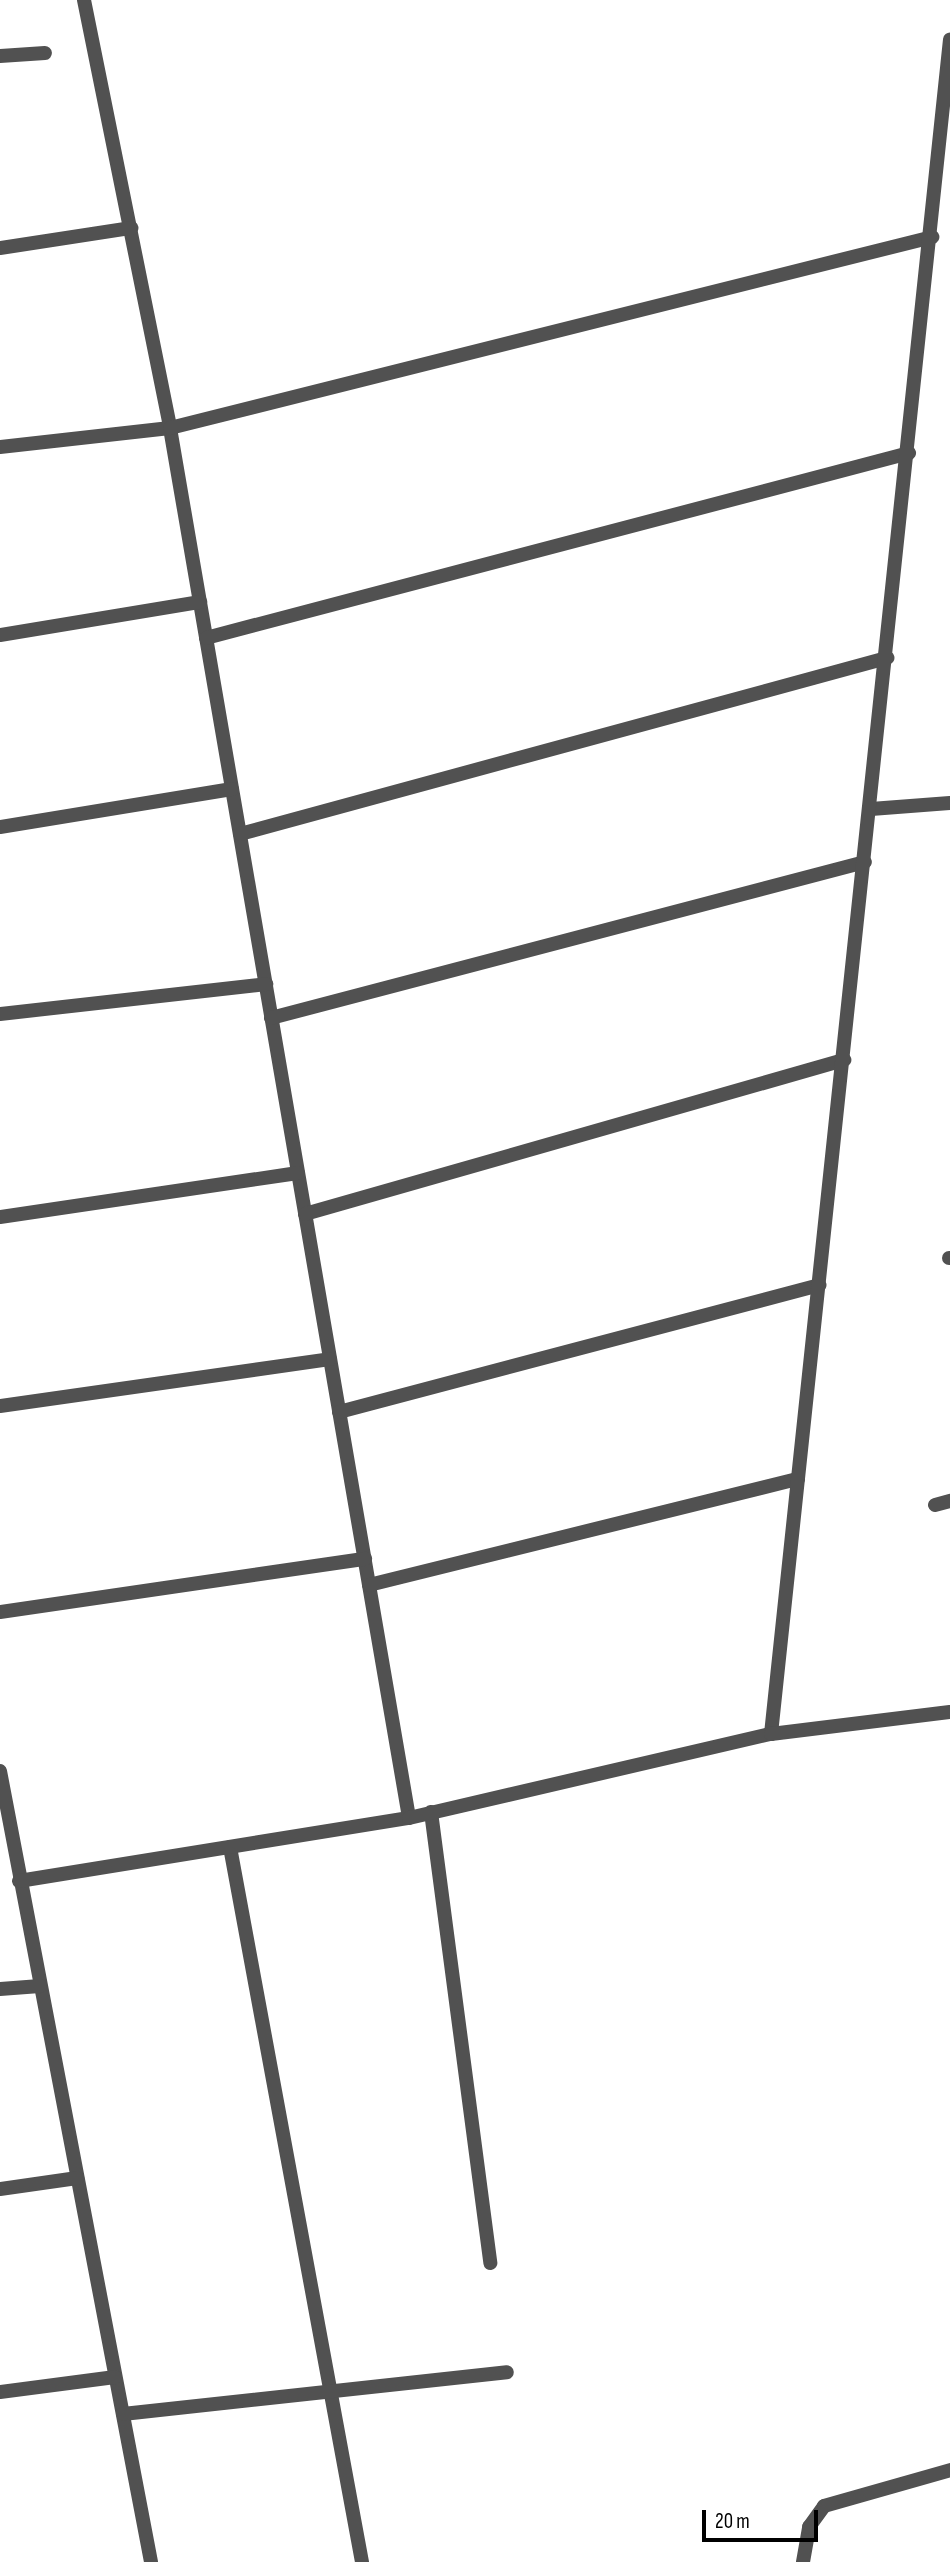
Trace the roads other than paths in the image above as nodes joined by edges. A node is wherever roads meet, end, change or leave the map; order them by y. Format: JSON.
{"nodes":[{"id":1,"x":84,"y":0,"type":"edge"},
{"id":2,"x":950,"y":39,"type":"edge"},
{"id":3,"x":45,"y":53,"type":"dead end"},
{"id":4,"x":0,"y":56,"type":"edge"},
{"id":5,"x":131,"y":228,"type":"junction"},
{"id":6,"x":933,"y":237,"type":"junction"},
{"id":7,"x":0,"y":248,"type":"edge"},
{"id":8,"x":170,"y":428,"type":"junction"},
{"id":9,"x":0,"y":447,"type":"edge"},
{"id":10,"x":909,"y":453,"type":"junction"},
{"id":11,"x":200,"y":602,"type":"junction"},
{"id":12,"x":0,"y":635,"type":"edge"},
{"id":13,"x":206,"y":638,"type":"junction"},
{"id":14,"x":887,"y":658,"type":"junction"},
{"id":15,"x":232,"y":789,"type":"junction"},
{"id":16,"x":950,"y":803,"type":"edge"},
{"id":17,"x":871,"y":808,"type":"junction"},
{"id":18,"x":0,"y":827,"type":"edge"},
{"id":19,"x":240,"y":834,"type":"junction"},
{"id":20,"x":864,"y":862,"type":"junction"},
{"id":21,"x":266,"y":984,"type":"junction"},
{"id":22,"x":0,"y":1014,"type":"edge"},
{"id":23,"x":271,"y":1018,"type":"junction"},
{"id":24,"x":844,"y":1060,"type":"junction"},
{"id":25,"x":298,"y":1173,"type":"junction"},
{"id":26,"x":305,"y":1214,"type":"junction"},
{"id":27,"x":0,"y":1217,"type":"edge"},
{"id":28,"x":819,"y":1285,"type":"junction"},
{"id":29,"x":330,"y":1359,"type":"junction"},
{"id":30,"x":0,"y":1406,"type":"edge"},
{"id":31,"x":340,"y":1412,"type":"junction"},
{"id":32,"x":798,"y":1479,"type":"junction"},
{"id":33,"x":950,"y":1502,"type":"edge"},
{"id":34,"x":935,"y":1505,"type":"dead end"},
{"id":35,"x":365,"y":1559,"type":"junction"},
{"id":36,"x":369,"y":1585,"type":"junction"},
{"id":37,"x":0,"y":1612,"type":"edge"},
{"id":38,"x":950,"y":1712,"type":"edge"},
{"id":39,"x":771,"y":1734,"type":"junction"},
{"id":40,"x":0,"y":1773,"type":"edge"},
{"id":41,"x":431,"y":1812,"type":"junction"},
{"id":42,"x":409,"y":1818,"type":"junction"},
{"id":43,"x":230,"y":1847,"type":"junction"},
{"id":44,"x":19,"y":1881,"type":"junction"},
{"id":45,"x":40,"y":1986,"type":"junction"},
{"id":46,"x":0,"y":1989,"type":"edge"},
{"id":47,"x":77,"y":2178,"type":"junction"},
{"id":48,"x":0,"y":2189,"type":"edge"},
{"id":49,"x":490,"y":2263,"type":"dead end"},
{"id":50,"x":507,"y":2372,"type":"dead end"},
{"id":51,"x":116,"y":2377,"type":"junction"},
{"id":52,"x":328,"y":2391,"type":"junction"},
{"id":53,"x":0,"y":2392,"type":"edge"},
{"id":54,"x":123,"y":2414,"type":"junction"},
{"id":55,"x":950,"y":2470,"type":"edge"},
{"id":56,"x":151,"y":2562,"type":"edge"},
{"id":57,"x":362,"y":2562,"type":"edge"},
{"id":58,"x":803,"y":2562,"type":"edge"}],
"edges":[{"from":1,"to":5,"type":"street"},
{"from":2,"to":6,"type":"street"},
{"from":3,"to":4,"type":"street"},
{"from":5,"to":7,"type":"street"},
{"from":5,"to":8,"type":"street"},
{"from":6,"to":8,"type":"street"},
{"from":6,"to":10,"type":"street"},
{"from":8,"to":9,"type":"street"},
{"from":8,"to":11,"type":"street"},
{"from":10,"to":13,"type":"street"},
{"from":10,"to":14,"type":"street"},
{"from":11,"to":12,"type":"street"},
{"from":11,"to":13,"type":"street"},
{"from":13,"to":15,"type":"street"},
{"from":14,"to":17,"type":"street"},
{"from":14,"to":19,"type":"street"},
{"from":15,"to":18,"type":"street"},
{"from":15,"to":19,"type":"street"},
{"from":16,"to":17,"type":"street"},
{"from":17,"to":20,"type":"street"},
{"from":19,"to":21,"type":"street"},
{"from":20,"to":23,"type":"street"},
{"from":20,"to":24,"type":"street"},
{"from":21,"to":22,"type":"street"},
{"from":21,"to":23,"type":"street"},
{"from":23,"to":25,"type":"street"},
{"from":24,"to":26,"type":"street"},
{"from":24,"to":28,"type":"street"},
{"from":25,"to":26,"type":"street"},
{"from":25,"to":27,"type":"street"},
{"from":26,"to":29,"type":"street"},
{"from":28,"to":31,"type":"street"},
{"from":28,"to":32,"type":"street"},
{"from":29,"to":30,"type":"street"},
{"from":29,"to":31,"type":"street"},
{"from":31,"to":35,"type":"street"},
{"from":32,"to":36,"type":"street"},
{"from":32,"to":39,"type":"street"},
{"from":33,"to":34,"type":"street"},
{"from":35,"to":36,"type":"street"},
{"from":35,"to":37,"type":"street"},
{"from":36,"to":42,"type":"street"},
{"from":38,"to":39,"type":"street"},
{"from":39,"to":41,"type":"street"},
{"from":40,"to":44,"type":"street"},
{"from":41,"to":42,"type":"street"},
{"from":41,"to":49,"type":"street"},
{"from":42,"to":43,"type":"street"},
{"from":43,"to":44,"type":"street"},
{"from":43,"to":52,"type":"street"},
{"from":44,"to":45,"type":"street"},
{"from":45,"to":46,"type":"street"},
{"from":45,"to":47,"type":"street"},
{"from":47,"to":48,"type":"street"},
{"from":47,"to":51,"type":"street"},
{"from":50,"to":52,"type":"street"},
{"from":51,"to":53,"type":"street"},
{"from":51,"to":54,"type":"street"},
{"from":52,"to":54,"type":"street"},
{"from":52,"to":57,"type":"street"},
{"from":54,"to":56,"type":"street"},
{"from":55,"to":58,"type":"street"}]}
